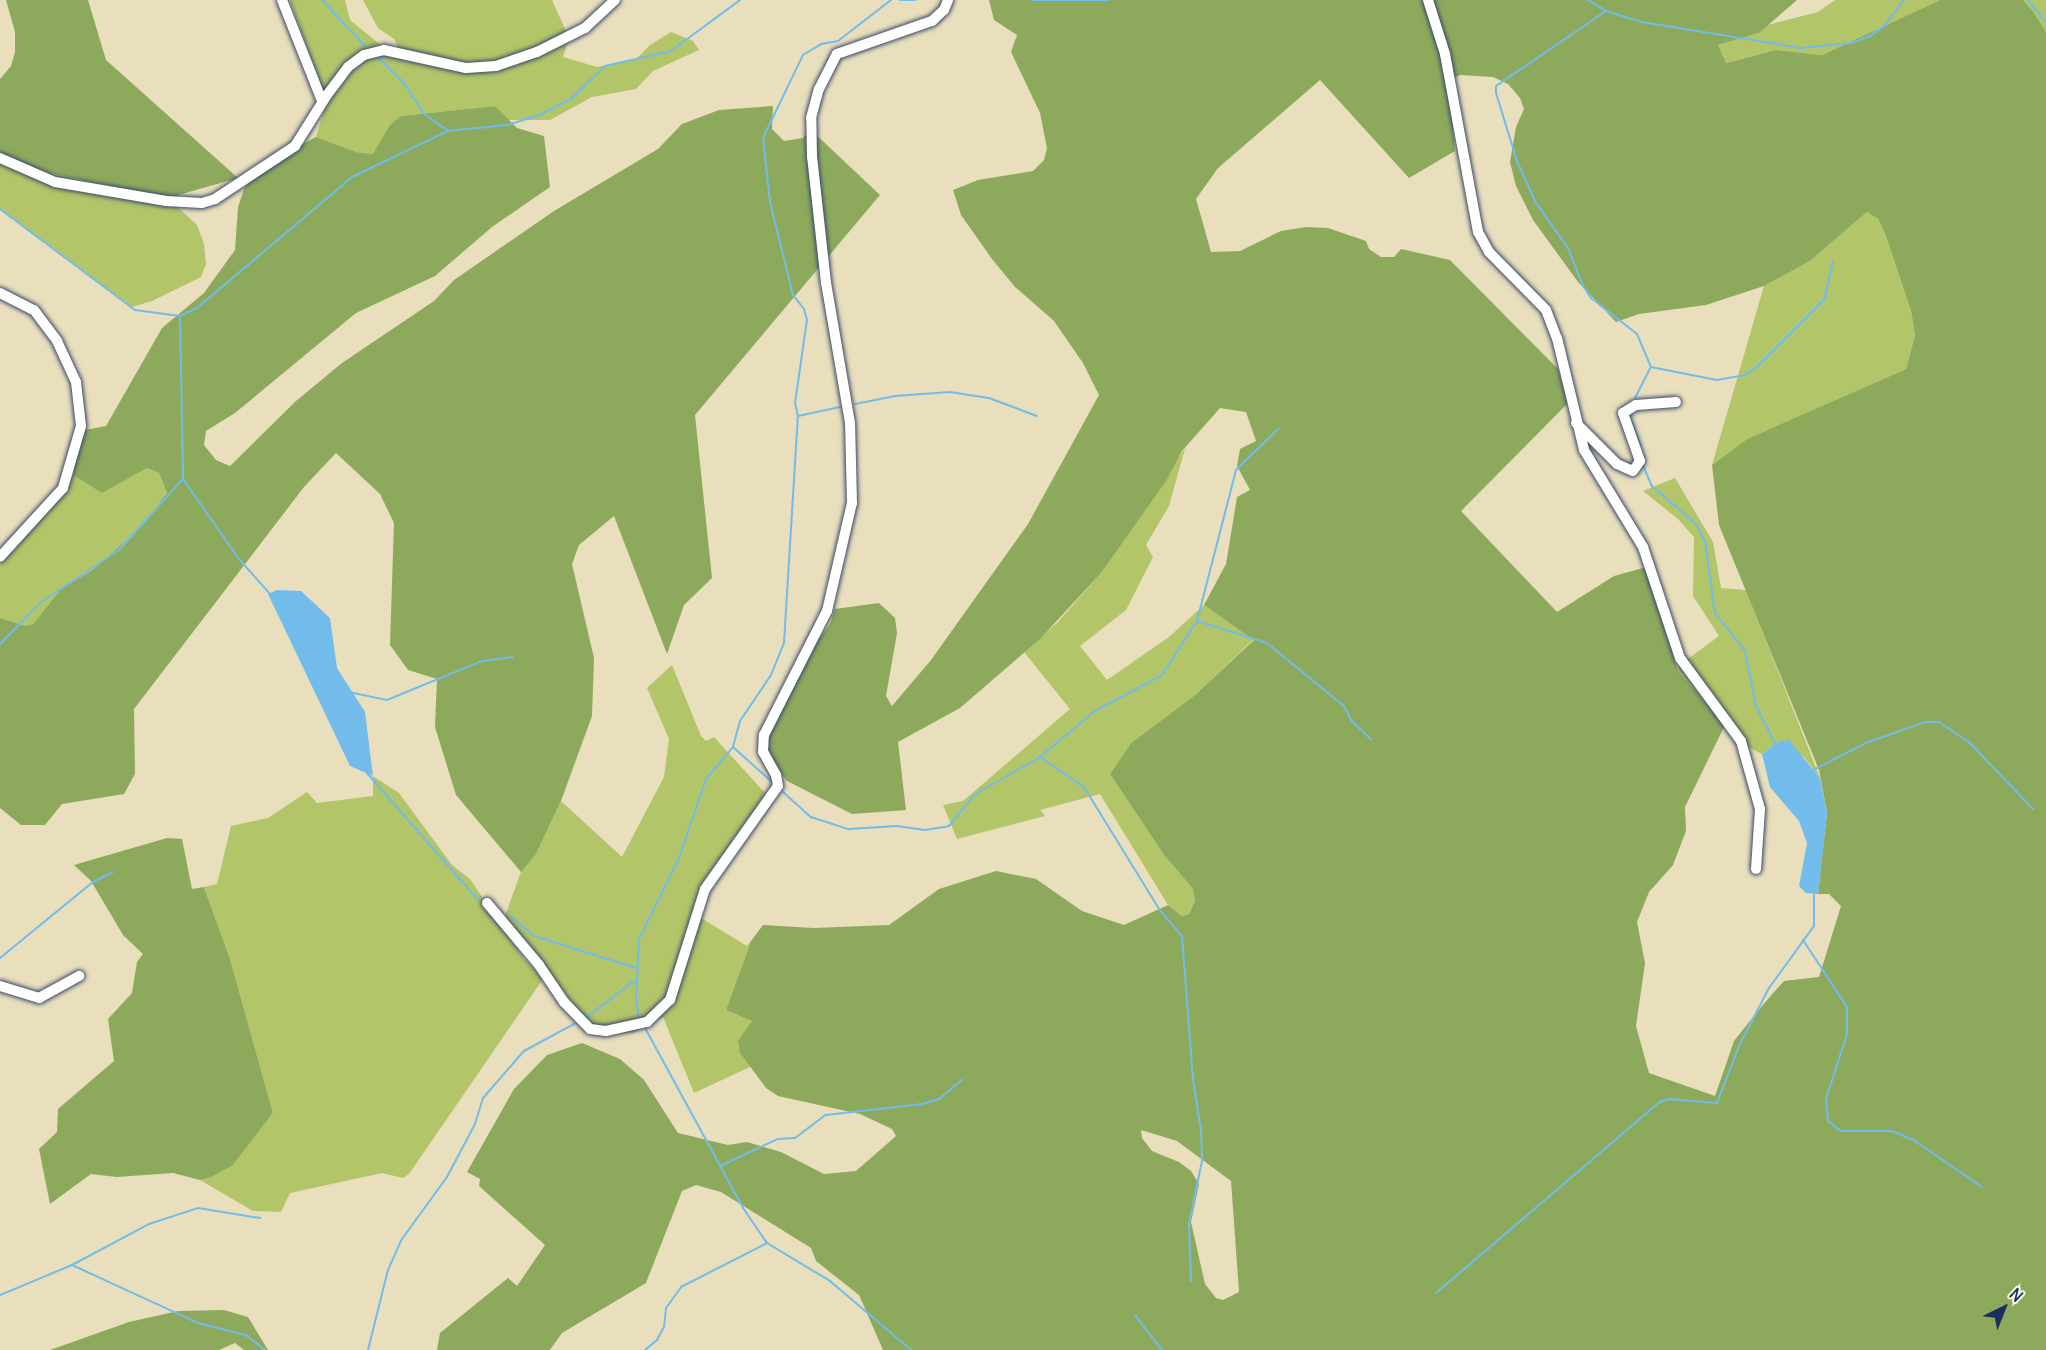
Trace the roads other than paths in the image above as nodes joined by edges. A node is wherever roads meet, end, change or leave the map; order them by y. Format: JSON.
{"nodes":[{"id":1,"x":282,"y":0,"type":"edge"},
{"id":2,"x":615,"y":0,"type":"edge"},
{"id":3,"x":948,"y":0,"type":"edge"},
{"id":4,"x":1428,"y":0,"type":"edge"},
{"id":5,"x":322,"y":101,"type":"junction"},
{"id":6,"x":0,"y":158,"type":"edge"},
{"id":7,"x":0,"y":293,"type":"edge"},
{"id":8,"x":1676,"y":402,"type":"dead end"},
{"id":9,"x":1575,"y":423,"type":"junction"},
{"id":10,"x":0,"y":557,"type":"edge"},
{"id":11,"x":1756,"y":869,"type":"dead end"},
{"id":12,"x":487,"y":903,"type":"dead end"},
{"id":13,"x":79,"y":976,"type":"dead end"},
{"id":14,"x":0,"y":986,"type":"edge"}],
"edges":[{"from":1,"to":5,"type":"street"},
{"from":2,"to":5,"type":"street"},
{"from":3,"to":12,"type":"street"},
{"from":4,"to":9,"type":"street"},
{"from":5,"to":6,"type":"street"},
{"from":7,"to":10,"type":"street"},
{"from":8,"to":9,"type":"street"},
{"from":9,"to":11,"type":"street"},
{"from":13,"to":14,"type":"street"}]}
